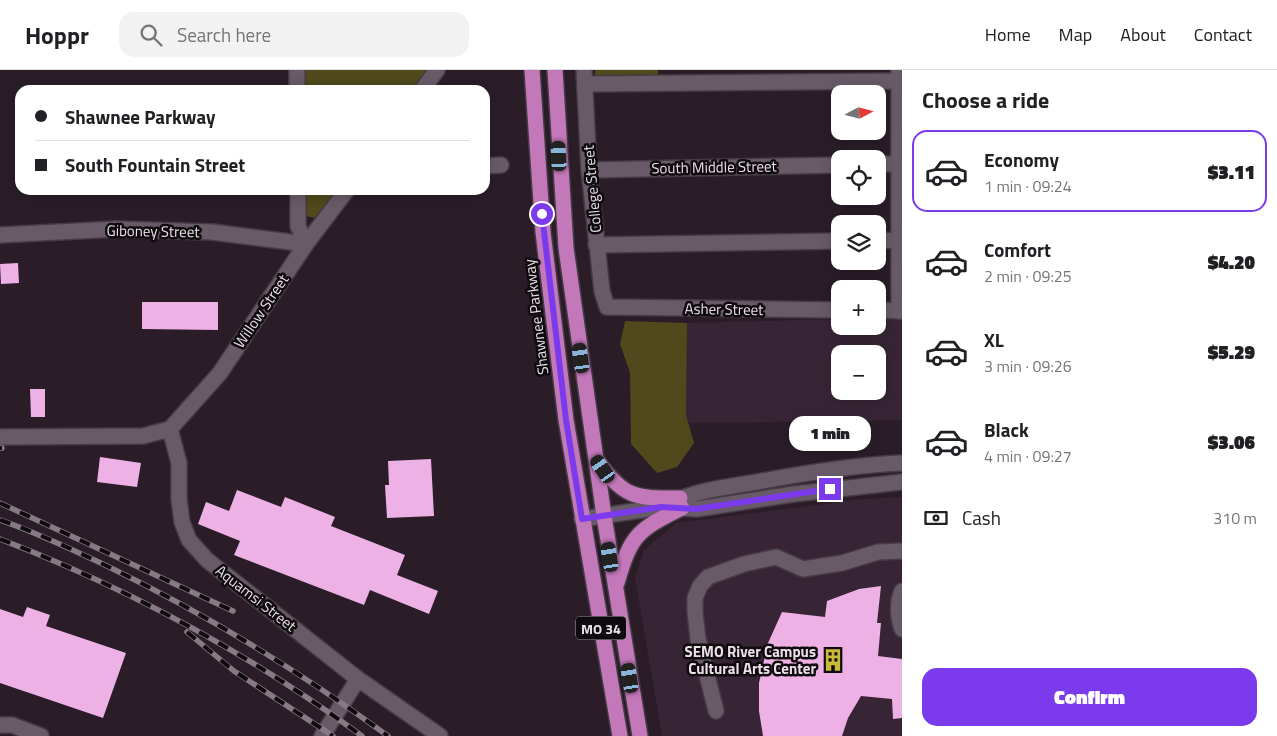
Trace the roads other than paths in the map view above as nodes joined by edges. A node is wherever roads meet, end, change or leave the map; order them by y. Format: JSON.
{"nodes":[{"id":1,"x":297,"y":70,"type":"edge"},
{"id":2,"x":437,"y":70,"type":"edge"},
{"id":3,"x":532,"y":70,"type":"edge"},
{"id":4,"x":555,"y":70,"type":"edge"},
{"id":5,"x":584,"y":77,"type":"edge"},
{"id":6,"x":900,"y":77,"type":"edge"},
{"id":7,"x":297,"y":85,"type":"edge"},
{"id":8,"x":426,"y":85,"type":"edge"},
{"id":9,"x":886,"y":164,"type":"edge"},
{"id":10,"x":899,"y":164,"type":"junction"},
{"id":11,"x":831,"y":165,"type":"edge"},
{"id":12,"x":490,"y":166,"type":"edge"},
{"id":13,"x":501,"y":166,"type":"dead end"},
{"id":14,"x":589,"y":170,"type":"junction"},
{"id":15,"x":298,"y":195,"type":"edge"},
{"id":16,"x":343,"y":195,"type":"edge"},
{"id":17,"x":901,"y":196,"type":"edge"},
{"id":18,"x":0,"y":234,"type":"edge"},
{"id":19,"x":899,"y":240,"type":"junction"},
{"id":20,"x":831,"y":241,"type":"edge"},
{"id":21,"x":886,"y":241,"type":"edge"},
{"id":22,"x":306,"y":244,"type":"junction"},
{"id":23,"x":596,"y":245,"type":"junction"},
{"id":24,"x":607,"y":307,"type":"joint"},
{"id":25,"x":831,"y":310,"type":"edge"},
{"id":26,"x":886,"y":310,"type":"edge"},
{"id":27,"x":900,"y":311,"type":"edge"},
{"id":28,"x":170,"y":429,"type":"junction"},
{"id":29,"x":0,"y":437,"type":"edge"},
{"id":30,"x":595,"y":457,"type":"junction"},
{"id":31,"x":902,"y":463,"type":"edge"},
{"id":32,"x":902,"y":482,"type":"edge"},
{"id":33,"x":681,"y":503,"type":"junction"},
{"id":34,"x":604,"y":516,"type":"junction"},
{"id":35,"x":582,"y":519,"type":"junction"},
{"id":36,"x":902,"y":551,"type":"edge"},
{"id":37,"x":615,"y":586,"type":"junction"},
{"id":38,"x":902,"y":591,"type":"edge"},
{"id":39,"x":902,"y":629,"type":"edge"},
{"id":40,"x":358,"y":679,"type":"junction"},
{"id":41,"x":716,"y":711,"type":"dead end"},
{"id":42,"x":0,"y":725,"type":"edge"},
{"id":43,"x":41,"y":736,"type":"edge"},
{"id":44,"x":322,"y":736,"type":"edge"},
{"id":45,"x":440,"y":736,"type":"edge"},
{"id":46,"x":620,"y":736,"type":"edge"},
{"id":47,"x":640,"y":736,"type":"edge"}],
"edges":[{"from":1,"to":7,"type":"street"},
{"from":2,"to":8,"type":"street"},
{"from":3,"to":35,"type":"highway","name":"Shawnee Parkway","number":"MO 34"},
{"from":4,"to":30,"type":"highway","number":"MO 34"},
{"from":5,"to":6,"type":"street"},
{"from":5,"to":14,"type":"street","name":"College Street"},
{"from":6,"to":10,"type":"street"},
{"from":9,"to":10,"type":"street"},
{"from":10,"to":17,"type":"street"},
{"from":11,"to":14,"type":"street","name":"South Middle Street"},
{"from":12,"to":13,"type":"street"},
{"from":14,"to":23,"type":"street","name":"College Street"},
{"from":15,"to":22,"type":"street"},
{"from":16,"to":22,"type":"street","name":"Willow Street"},
{"from":17,"to":19,"type":"street"},
{"from":18,"to":22,"type":"street","name":"Giboney Street"},
{"from":19,"to":21,"type":"street"},
{"from":19,"to":27,"type":"street"},
{"from":20,"to":23,"type":"street"},
{"from":22,"to":28,"type":"street","name":"Willow Street"},
{"from":23,"to":24,"type":"street","name":"College Street"},
{"from":24,"to":25,"type":"street","name":"Asher Street"},
{"from":26,"to":27,"type":"street"},
{"from":28,"to":29,"type":"street"},
{"from":28,"to":40,"type":"street","name":"Aquamsi Street"},
{"from":30,"to":33,"type":"highway"},
{"from":30,"to":34,"type":"highway","number":"MO 34"},
{"from":31,"to":33,"type":"street"},
{"from":32,"to":33,"type":"street"},
{"from":33,"to":34,"type":"street"},
{"from":33,"to":37,"type":"highway"},
{"from":34,"to":35,"type":"street"},
{"from":34,"to":37,"type":"highway","number":"MO 34"},
{"from":35,"to":46,"type":"highway","name":"Shawnee Parkway","number":"MO 34"},
{"from":36,"to":41,"type":"street"},
{"from":37,"to":47,"type":"highway","number":"MO 34"},
{"from":38,"to":39,"type":"street"},
{"from":40,"to":44,"type":"street"},
{"from":40,"to":45,"type":"street","name":"Aquamsi Street"},
{"from":42,"to":43,"type":"street"}]}
